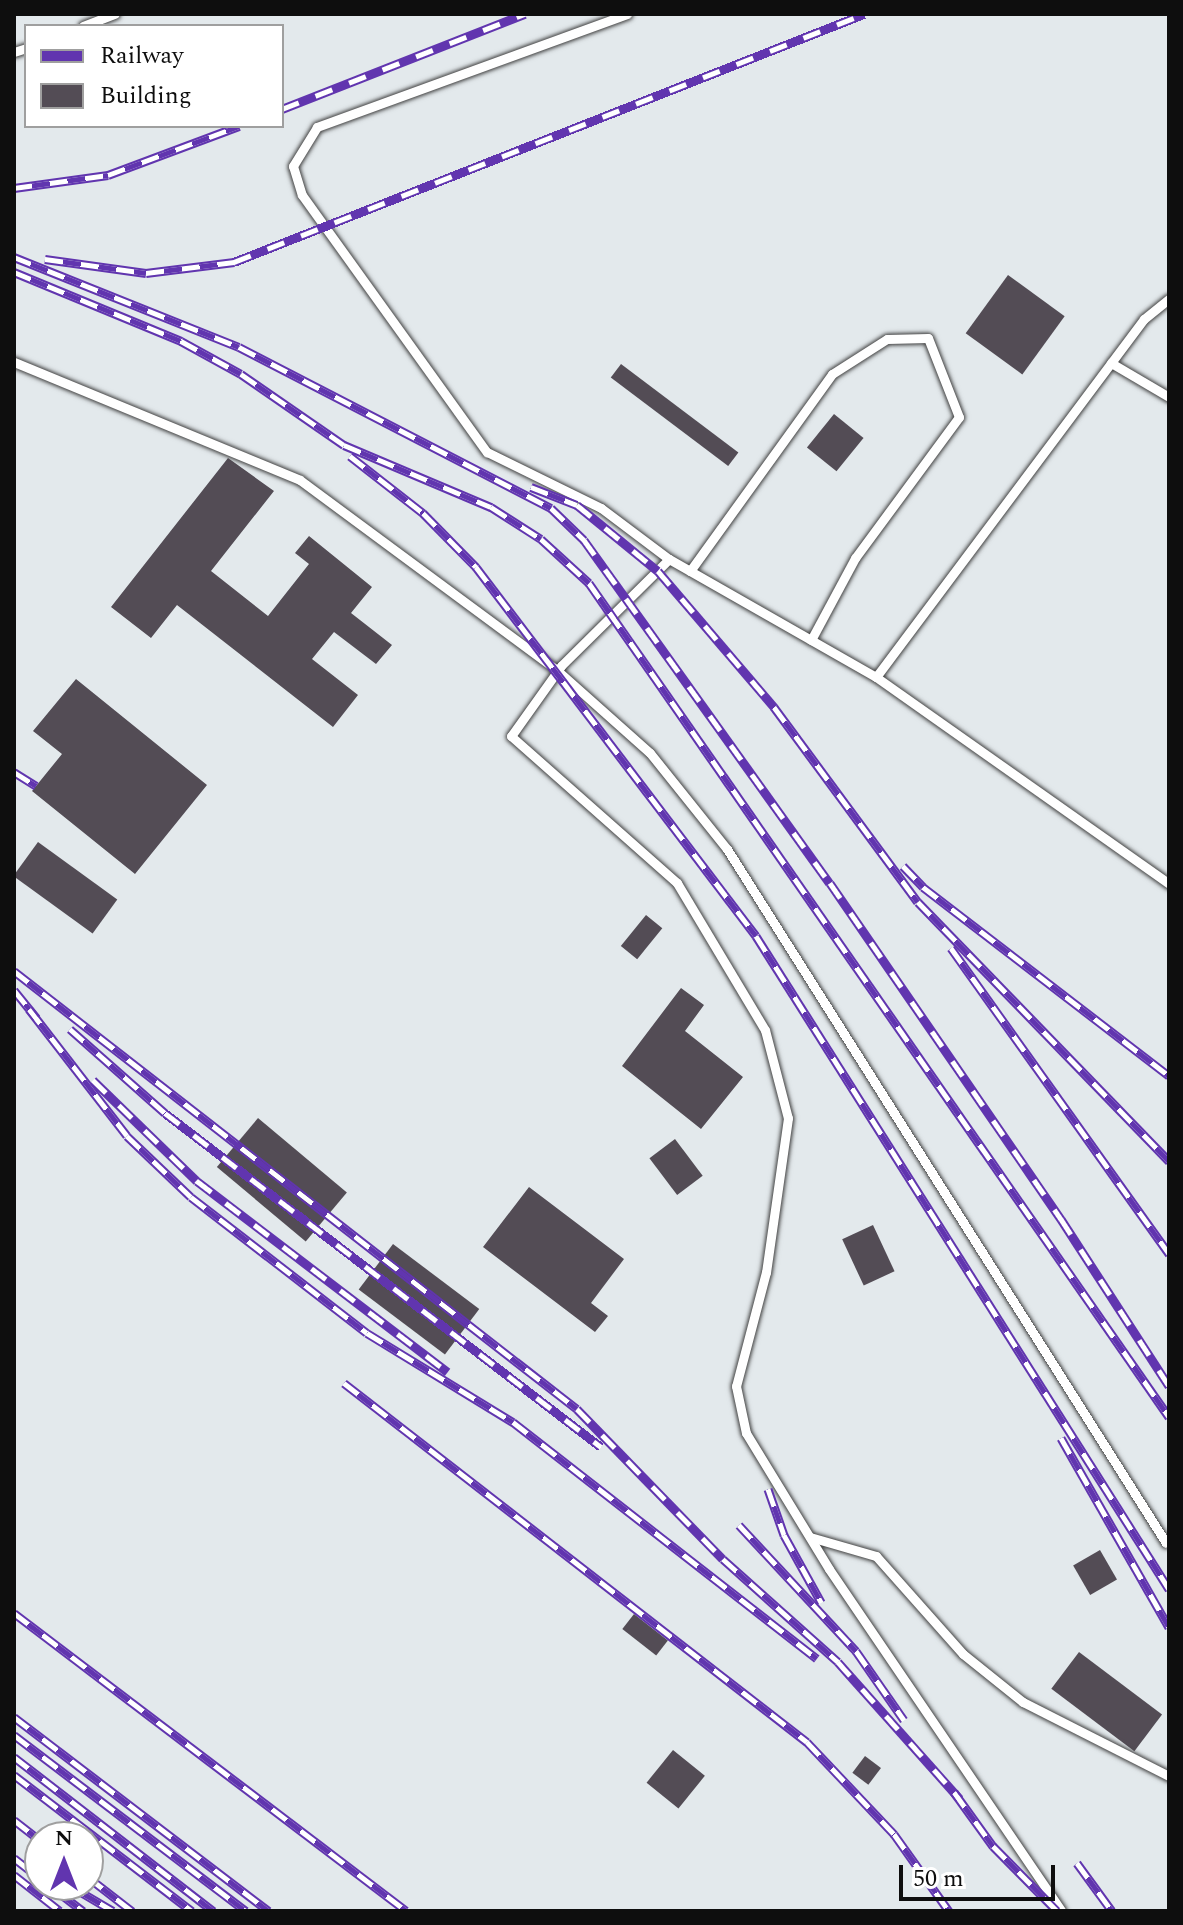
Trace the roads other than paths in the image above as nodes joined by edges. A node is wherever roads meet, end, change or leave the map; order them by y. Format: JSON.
{"nodes":[{"id":1,"x":115,"y":14,"type":"edge"},
{"id":2,"x":627,"y":14,"type":"edge"},
{"id":3,"x":88,"y":24,"type":"edge"},
{"id":4,"x":1169,"y":299,"type":"edge"},
{"id":5,"x":14,"y":362,"type":"edge"},
{"id":6,"x":1111,"y":363,"type":"junction"},
{"id":7,"x":1169,"y":397,"type":"edge"},
{"id":8,"x":669,"y":559,"type":"junction"},
{"id":9,"x":690,"y":571,"type":"junction"},
{"id":10,"x":811,"y":640,"type":"junction"},
{"id":11,"x":558,"y":671,"type":"junction"},
{"id":12,"x":876,"y":677,"type":"junction"},
{"id":13,"x":1169,"y":884,"type":"edge"},
{"id":14,"x":809,"y":1536,"type":"junction"},
{"id":15,"x":1168,"y":1544,"type":"edge"},
{"id":16,"x":1169,"y":1776,"type":"edge"},
{"id":17,"x":1061,"y":1911,"type":"edge"}],
"edges":[{"from":1,"to":3,"type":"lane"},
{"from":2,"to":8,"type":"lane"},
{"from":4,"to":6,"type":"lane"},
{"from":5,"to":11,"type":"lane"},
{"from":6,"to":7,"type":"lane"},
{"from":6,"to":12,"type":"lane"},
{"from":8,"to":9,"type":"lane"},
{"from":8,"to":11,"type":"lane"},
{"from":9,"to":10,"type":"lane"},
{"from":9,"to":10,"type":"lane"},
{"from":10,"to":12,"type":"lane"},
{"from":11,"to":14,"type":"lane"},
{"from":11,"to":15,"type":"lane"},
{"from":12,"to":13,"type":"lane"},
{"from":14,"to":16,"type":"lane"},
{"from":14,"to":17,"type":"lane"}]}
